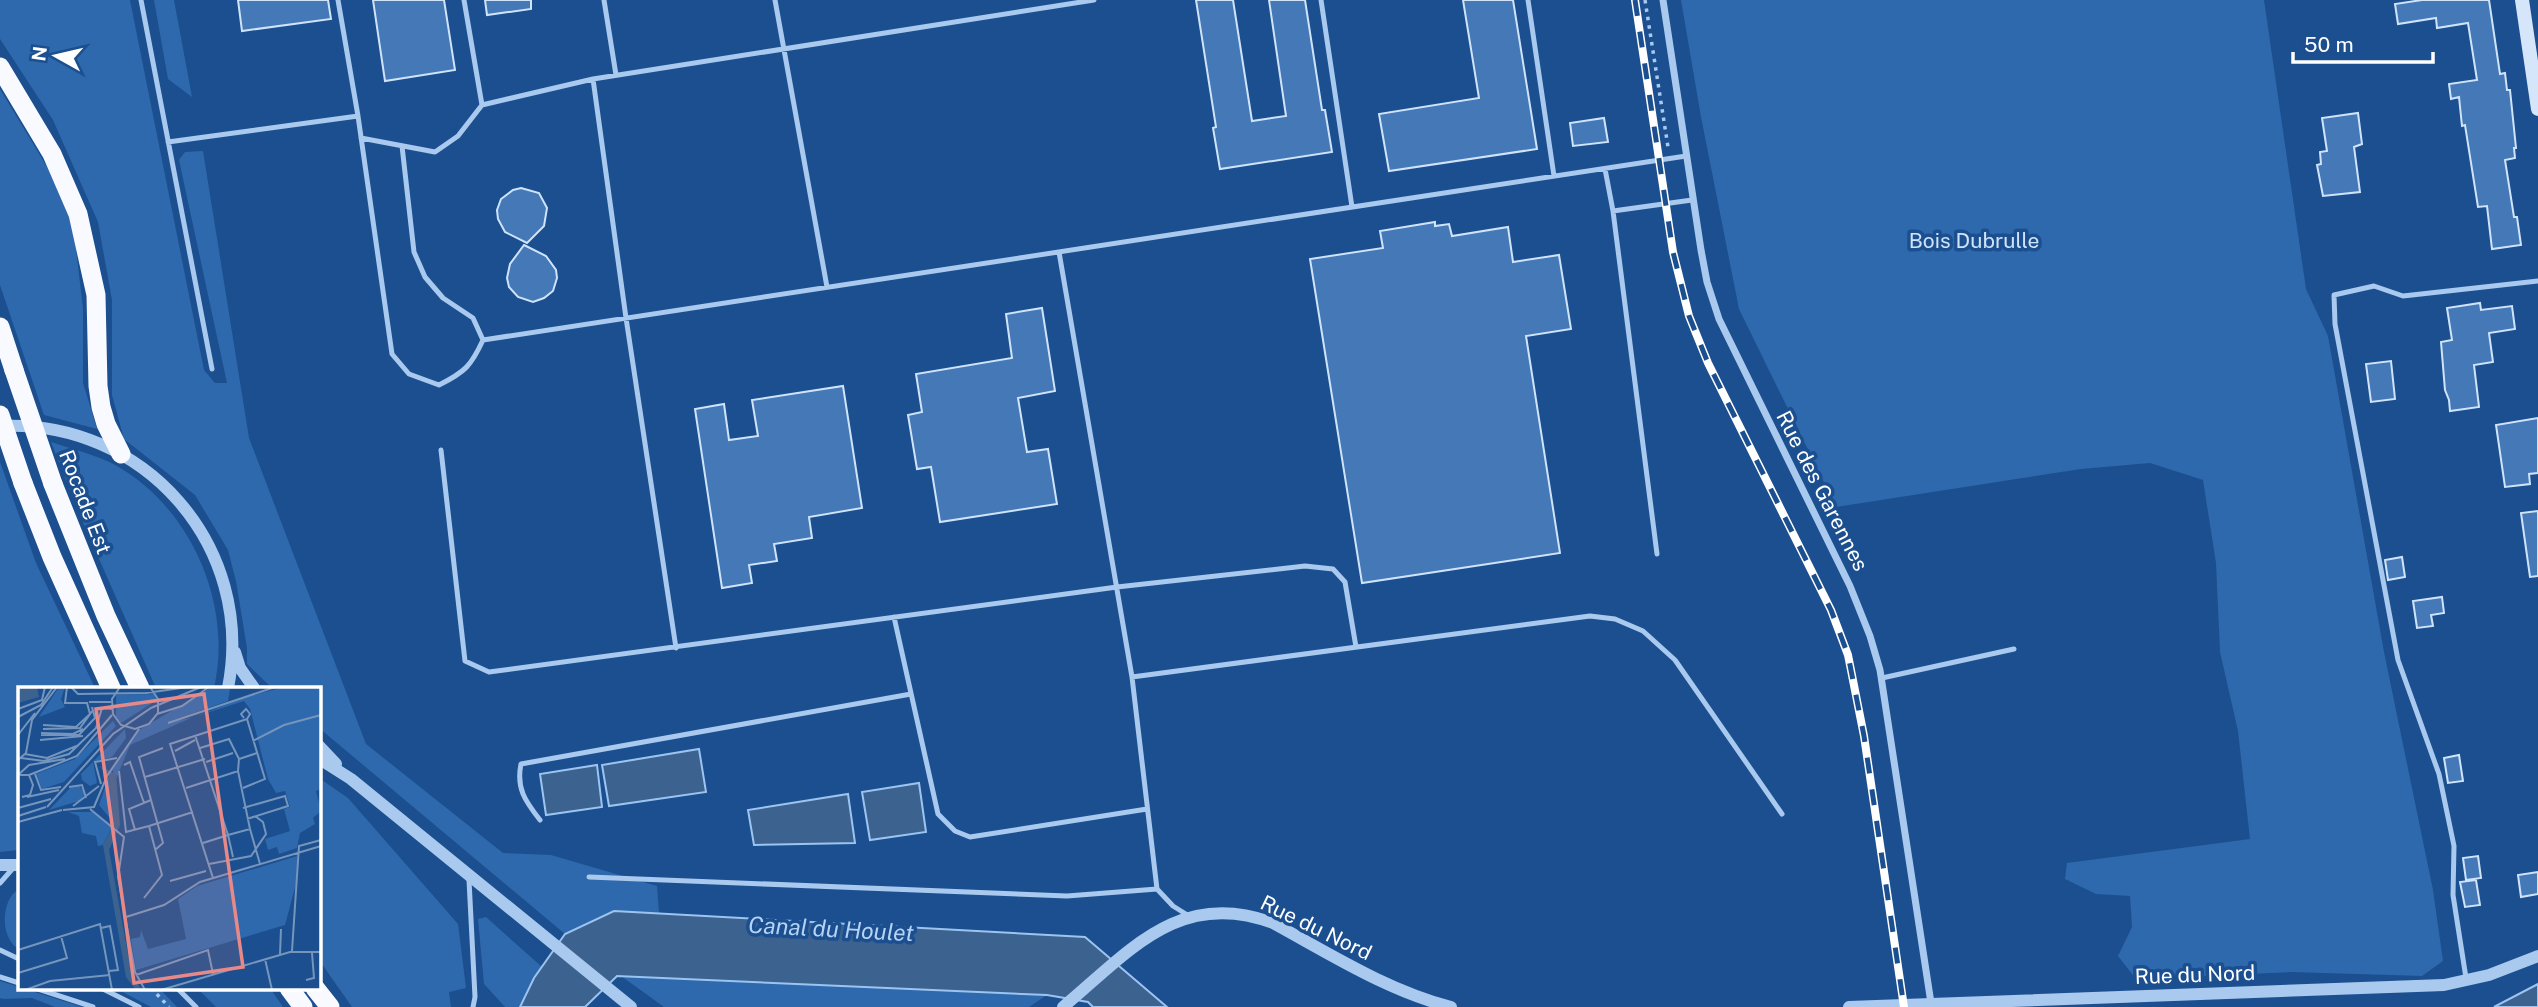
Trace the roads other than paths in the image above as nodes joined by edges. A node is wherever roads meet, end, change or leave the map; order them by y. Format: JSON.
{"nodes":[{"id":1,"x":141,"y":0,"type":"edge"},
{"id":2,"x":338,"y":0,"type":"edge"},
{"id":3,"x":464,"y":0,"type":"edge"},
{"id":4,"x":604,"y":0,"type":"edge"},
{"id":5,"x":775,"y":0,"type":"edge"},
{"id":6,"x":1094,"y":0,"type":"edge"},
{"id":7,"x":1321,"y":0,"type":"edge"},
{"id":8,"x":1528,"y":0,"type":"edge"},
{"id":9,"x":1663,"y":0,"type":"edge"},
{"id":10,"x":2522,"y":0,"type":"edge"},
{"id":11,"x":782,"y":49,"type":"junction"},
{"id":12,"x":0,"y":67,"type":"edge"},
{"id":13,"x":616,"y":75,"type":"junction"},
{"id":14,"x":593,"y":79,"type":"junction"},
{"id":15,"x":482,"y":105,"type":"junction"},
{"id":16,"x":2538,"y":109,"type":"edge"},
{"id":17,"x":358,"y":116,"type":"junction"},
{"id":18,"x":361,"y":138,"type":"junction"},
{"id":19,"x":168,"y":142,"type":"junction"},
{"id":20,"x":402,"y":146,"type":"junction"},
{"id":21,"x":1686,"y":156,"type":"junction"},
{"id":22,"x":1605,"y":169,"type":"junction"},
{"id":23,"x":1554,"y":176,"type":"junction"},
{"id":24,"x":1692,"y":200,"type":"junction"},
{"id":25,"x":1352,"y":207,"type":"junction"},
{"id":26,"x":1613,"y":211,"type":"junction"},
{"id":27,"x":1059,"y":252,"type":"junction"},
{"id":28,"x":2538,"y":281,"type":"edge"},
{"id":29,"x":827,"y":287,"type":"junction"},
{"id":30,"x":626,"y":318,"type":"junction"},
{"id":31,"x":0,"y":327,"type":"edge"},
{"id":32,"x":483,"y":340,"type":"junction"},
{"id":33,"x":212,"y":369,"type":"dead end"},
{"id":34,"x":0,"y":415,"type":"edge"},
{"id":35,"x":0,"y":426,"type":"edge"},
{"id":36,"x":441,"y":450,"type":"dead end"},
{"id":37,"x":121,"y":454,"type":"junction"},
{"id":38,"x":1657,"y":554,"type":"dead end"},
{"id":39,"x":1117,"y":587,"type":"junction"},
{"id":40,"x":894,"y":617,"type":"junction"},
{"id":41,"x":233,"y":645,"type":"junction"},
{"id":42,"x":1356,"y":647,"type":"junction"},
{"id":43,"x":676,"y":648,"type":"junction"},
{"id":44,"x":2014,"y":649,"type":"dead end"},
{"id":45,"x":1132,"y":677,"type":"junction"},
{"id":46,"x":1882,"y":678,"type":"junction"},
{"id":47,"x":111,"y":687,"type":"edge"},
{"id":48,"x":140,"y":687,"type":"edge"},
{"id":49,"x":228,"y":687,"type":"edge"},
{"id":50,"x":253,"y":687,"type":"edge"},
{"id":51,"x":911,"y":694,"type":"junction"},
{"id":52,"x":320,"y":747,"type":"edge"},
{"id":53,"x":320,"y":759,"type":"edge"},
{"id":54,"x":351,"y":779,"type":"junction"},
{"id":55,"x":1147,"y":809,"type":"junction"},
{"id":56,"x":1782,"y":814,"type":"dead end"},
{"id":57,"x":540,"y":820,"type":"dead end"},
{"id":58,"x":0,"y":864,"type":"edge"},
{"id":59,"x":18,"y":865,"type":"edge"},
{"id":60,"x":469,"y":876,"type":"junction"},
{"id":61,"x":589,"y":877,"type":"dead end"},
{"id":62,"x":0,"y":884,"type":"edge"},
{"id":63,"x":1157,"y":889,"type":"junction"},
{"id":64,"x":1189,"y":916,"type":"junction"},
{"id":65,"x":0,"y":950,"type":"edge"},
{"id":66,"x":2538,"y":956,"type":"edge"},
{"id":67,"x":18,"y":959,"type":"edge"},
{"id":68,"x":0,"y":977,"type":"edge"},
{"id":69,"x":2467,"y":981,"type":"junction"},
{"id":70,"x":18,"y":983,"type":"edge"},
{"id":71,"x":41,"y":990,"type":"edge"},
{"id":72,"x":105,"y":990,"type":"edge"},
{"id":73,"x":179,"y":990,"type":"edge"},
{"id":74,"x":290,"y":990,"type":"edge"},
{"id":75,"x":317,"y":990,"type":"edge"},
{"id":76,"x":1931,"y":1003,"type":"junction"},
{"id":77,"x":93,"y":1007,"type":"edge"},
{"id":78,"x":139,"y":1007,"type":"edge"},
{"id":79,"x":196,"y":1007,"type":"edge"},
{"id":80,"x":303,"y":1007,"type":"edge"},
{"id":81,"x":330,"y":1007,"type":"edge"},
{"id":82,"x":474,"y":1007,"type":"edge"},
{"id":83,"x":629,"y":1007,"type":"edge"},
{"id":84,"x":1063,"y":1007,"type":"edge"},
{"id":85,"x":1451,"y":1007,"type":"edge"},
{"id":86,"x":1849,"y":1007,"type":"edge"}],
"edges":[{"from":1,"to":19,"type":"lane"},
{"from":2,"to":17,"type":"lane"},
{"from":3,"to":15,"type":"lane"},
{"from":4,"to":13,"type":"lane"},
{"from":5,"to":11,"type":"lane"},
{"from":6,"to":11,"type":"lane"},
{"from":7,"to":25,"type":"lane"},
{"from":8,"to":23,"type":"lane"},
{"from":9,"to":21,"type":"street","name":"Rue des Garennes"},
{"from":10,"to":16,"type":"main road"},
{"from":11,"to":13,"type":"lane"},
{"from":11,"to":29,"type":"lane"},
{"from":12,"to":37,"type":"highway"},
{"from":13,"to":14,"type":"lane"},
{"from":14,"to":15,"type":"lane"},
{"from":14,"to":30,"type":"lane"},
{"from":15,"to":20,"type":"lane"},
{"from":17,"to":18,"type":"lane"},
{"from":17,"to":19,"type":"lane"},
{"from":18,"to":20,"type":"lane"},
{"from":18,"to":32,"type":"lane"},
{"from":19,"to":33,"type":"lane"},
{"from":20,"to":32,"type":"lane"},
{"from":21,"to":22,"type":"lane"},
{"from":21,"to":24,"type":"street","name":"Rue des Garennes"},
{"from":22,"to":23,"type":"lane"},
{"from":22,"to":26,"type":"lane"},
{"from":23,"to":25,"type":"lane"},
{"from":24,"to":26,"type":"lane"},
{"from":24,"to":46,"type":"street","name":"Rue des Garennes"},
{"from":25,"to":27,"type":"lane"},
{"from":26,"to":38,"type":"lane"},
{"from":27,"to":29,"type":"lane"},
{"from":27,"to":39,"type":"lane"},
{"from":28,"to":69,"type":"lane"},
{"from":29,"to":30,"type":"lane"},
{"from":30,"to":32,"type":"lane"},
{"from":30,"to":43,"type":"lane"},
{"from":31,"to":48,"type":"highway","name":"Rocade Est","bridge":true},
{"from":34,"to":47,"type":"highway","bridge":true},
{"from":35,"to":37,"type":"street"},
{"from":36,"to":43,"type":"lane"},
{"from":37,"to":41,"type":"street"},
{"from":39,"to":40,"type":"lane"},
{"from":39,"to":42,"type":"lane"},
{"from":39,"to":45,"type":"lane"},
{"from":40,"to":43,"type":"lane"},
{"from":40,"to":51,"type":"lane"},
{"from":41,"to":49,"type":"street"},
{"from":41,"to":50,"type":"street"},
{"from":42,"to":45,"type":"lane"},
{"from":42,"to":56,"type":"lane"},
{"from":44,"to":46,"type":"lane"},
{"from":45,"to":55,"type":"lane"},
{"from":46,"to":76,"type":"street","name":"Rue des Garennes"},
{"from":51,"to":55,"type":"lane"},
{"from":51,"to":57,"type":"lane"},
{"from":52,"to":54,"type":"street"},
{"from":53,"to":54,"type":"street"},
{"from":54,"to":60,"type":"street"},
{"from":55,"to":63,"type":"lane"},
{"from":58,"to":59,"type":"street"},
{"from":59,"to":62,"type":"lane"},
{"from":60,"to":82,"type":"lane"},
{"from":60,"to":83,"type":"street"},
{"from":61,"to":63,"type":"lane"},
{"from":63,"to":64,"type":"lane"},
{"from":64,"to":84,"type":"street","name":"Rue du Nord"},
{"from":64,"to":85,"type":"street","name":"Rue du Nord"},
{"from":65,"to":67,"type":"lane"},
{"from":66,"to":69,"type":"street","name":"Rue du Nord"},
{"from":68,"to":70,"type":"lane"},
{"from":69,"to":76,"type":"street","name":"Rue du Nord"},
{"from":71,"to":77,"type":"lane"},
{"from":72,"to":78,"type":"lane"},
{"from":73,"to":79,"type":"lane"},
{"from":74,"to":80,"type":"highway"},
{"from":75,"to":81,"type":"highway"},
{"from":76,"to":86,"type":"street","name":"Rue du Nord"}]}
